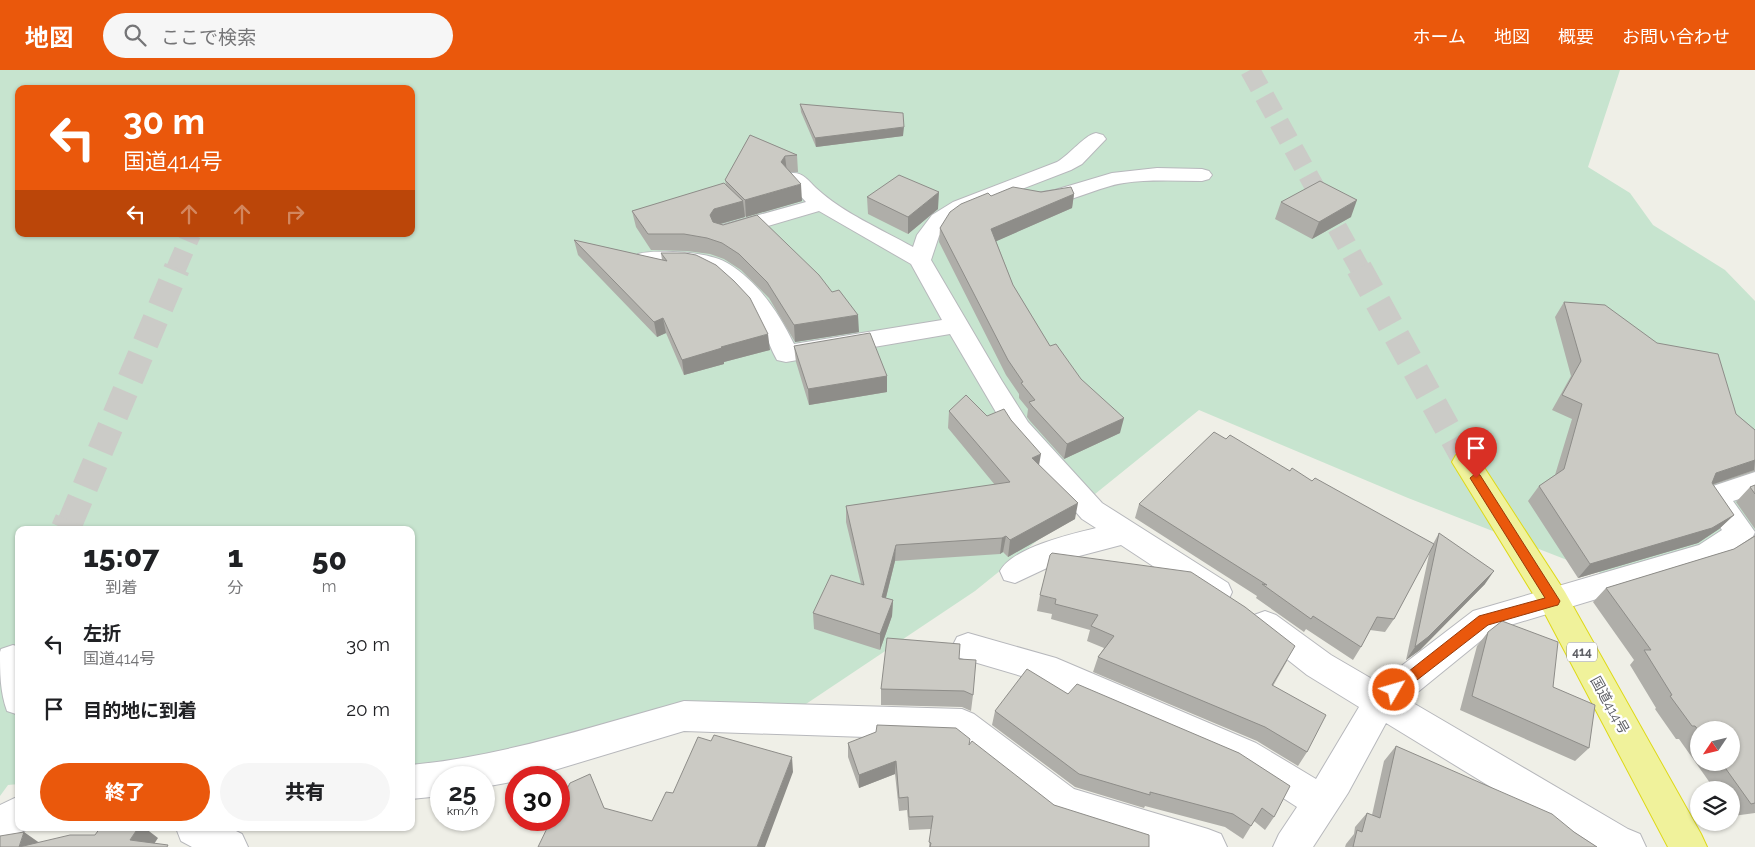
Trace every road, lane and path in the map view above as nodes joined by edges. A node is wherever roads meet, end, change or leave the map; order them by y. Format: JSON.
{"nodes":[{"id":1,"x":1096,"y":139,"type":"dead end"},
{"id":2,"x":1202,"y":175,"type":"dead end"},
{"id":3,"x":794,"y":178,"type":"edge"},
{"id":4,"x":1001,"y":190,"type":"junction"},
{"id":5,"x":821,"y":204,"type":"junction"},
{"id":6,"x":726,"y":232,"type":"edge"},
{"id":7,"x":646,"y":259,"type":"edge"},
{"id":8,"x":920,"y":260,"type":"junction"},
{"id":9,"x":957,"y":325,"type":"junction"},
{"id":10,"x":1466,"y":462,"type":"tunnel mouth"},
{"id":11,"x":1755,"y":483,"type":"edge"},
{"id":12,"x":1125,"y":532,"type":"junction"},
{"id":13,"x":1748,"y":540,"type":"edge"},
{"id":14,"x":1015,"y":571,"type":"dead end"},
{"id":15,"x":1554,"y":601,"type":"junction"},
{"id":16,"x":968,"y":647,"type":"dead end"},
{"id":17,"x":13,"y":659,"type":"dead end"},
{"id":18,"x":15,"y":673,"type":"edge"},
{"id":19,"x":1380,"y":702,"type":"junction"},
{"id":20,"x":495,"y":768,"type":"edge"},
{"id":21,"x":430,"y":780,"type":"edge"},
{"id":22,"x":415,"y":782,"type":"edge"},
{"id":23,"x":1321,"y":802,"type":"junction"},
{"id":24,"x":15,"y":816,"type":"edge"},
{"id":25,"x":0,"y":824,"type":"edge"},
{"id":26,"x":200,"y":831,"type":"edge"},
{"id":27,"x":229,"y":847,"type":"edge"},
{"id":28,"x":1208,"y":847,"type":"edge"},
{"id":29,"x":1292,"y":847,"type":"edge"},
{"id":30,"x":1627,"y":847,"type":"edge"},
{"id":31,"x":1688,"y":847,"type":"edge"}],
"edges":[{"from":1,"to":4,"type":"street"},
{"from":2,"to":4,"type":"street"},
{"from":3,"to":5,"type":"street"},
{"from":4,"to":8,"type":"street"},
{"from":5,"to":6,"type":"street"},
{"from":5,"to":8,"type":"street"},
{"from":7,"to":9,"type":"street"},
{"from":8,"to":9,"type":"street"},
{"from":9,"to":12,"type":"street"},
{"from":10,"to":15,"type":"highway","name":"国道414号","number":"414"},
{"from":11,"to":13,"type":"street"},
{"from":12,"to":14,"type":"street"},
{"from":12,"to":19,"type":"street"},
{"from":13,"to":15,"type":"street"},
{"from":15,"to":19,"type":"street"},
{"from":15,"to":31,"type":"highway","name":"国道414号","number":"414"},
{"from":16,"to":23,"type":"street"},
{"from":17,"to":18,"type":"street"},
{"from":19,"to":23,"type":"street"},
{"from":19,"to":30,"type":"street"},
{"from":20,"to":28,"type":"street"},
{"from":21,"to":22,"type":"street"},
{"from":23,"to":29,"type":"street"},
{"from":24,"to":25,"type":"street"},
{"from":26,"to":27,"type":"street"}]}
